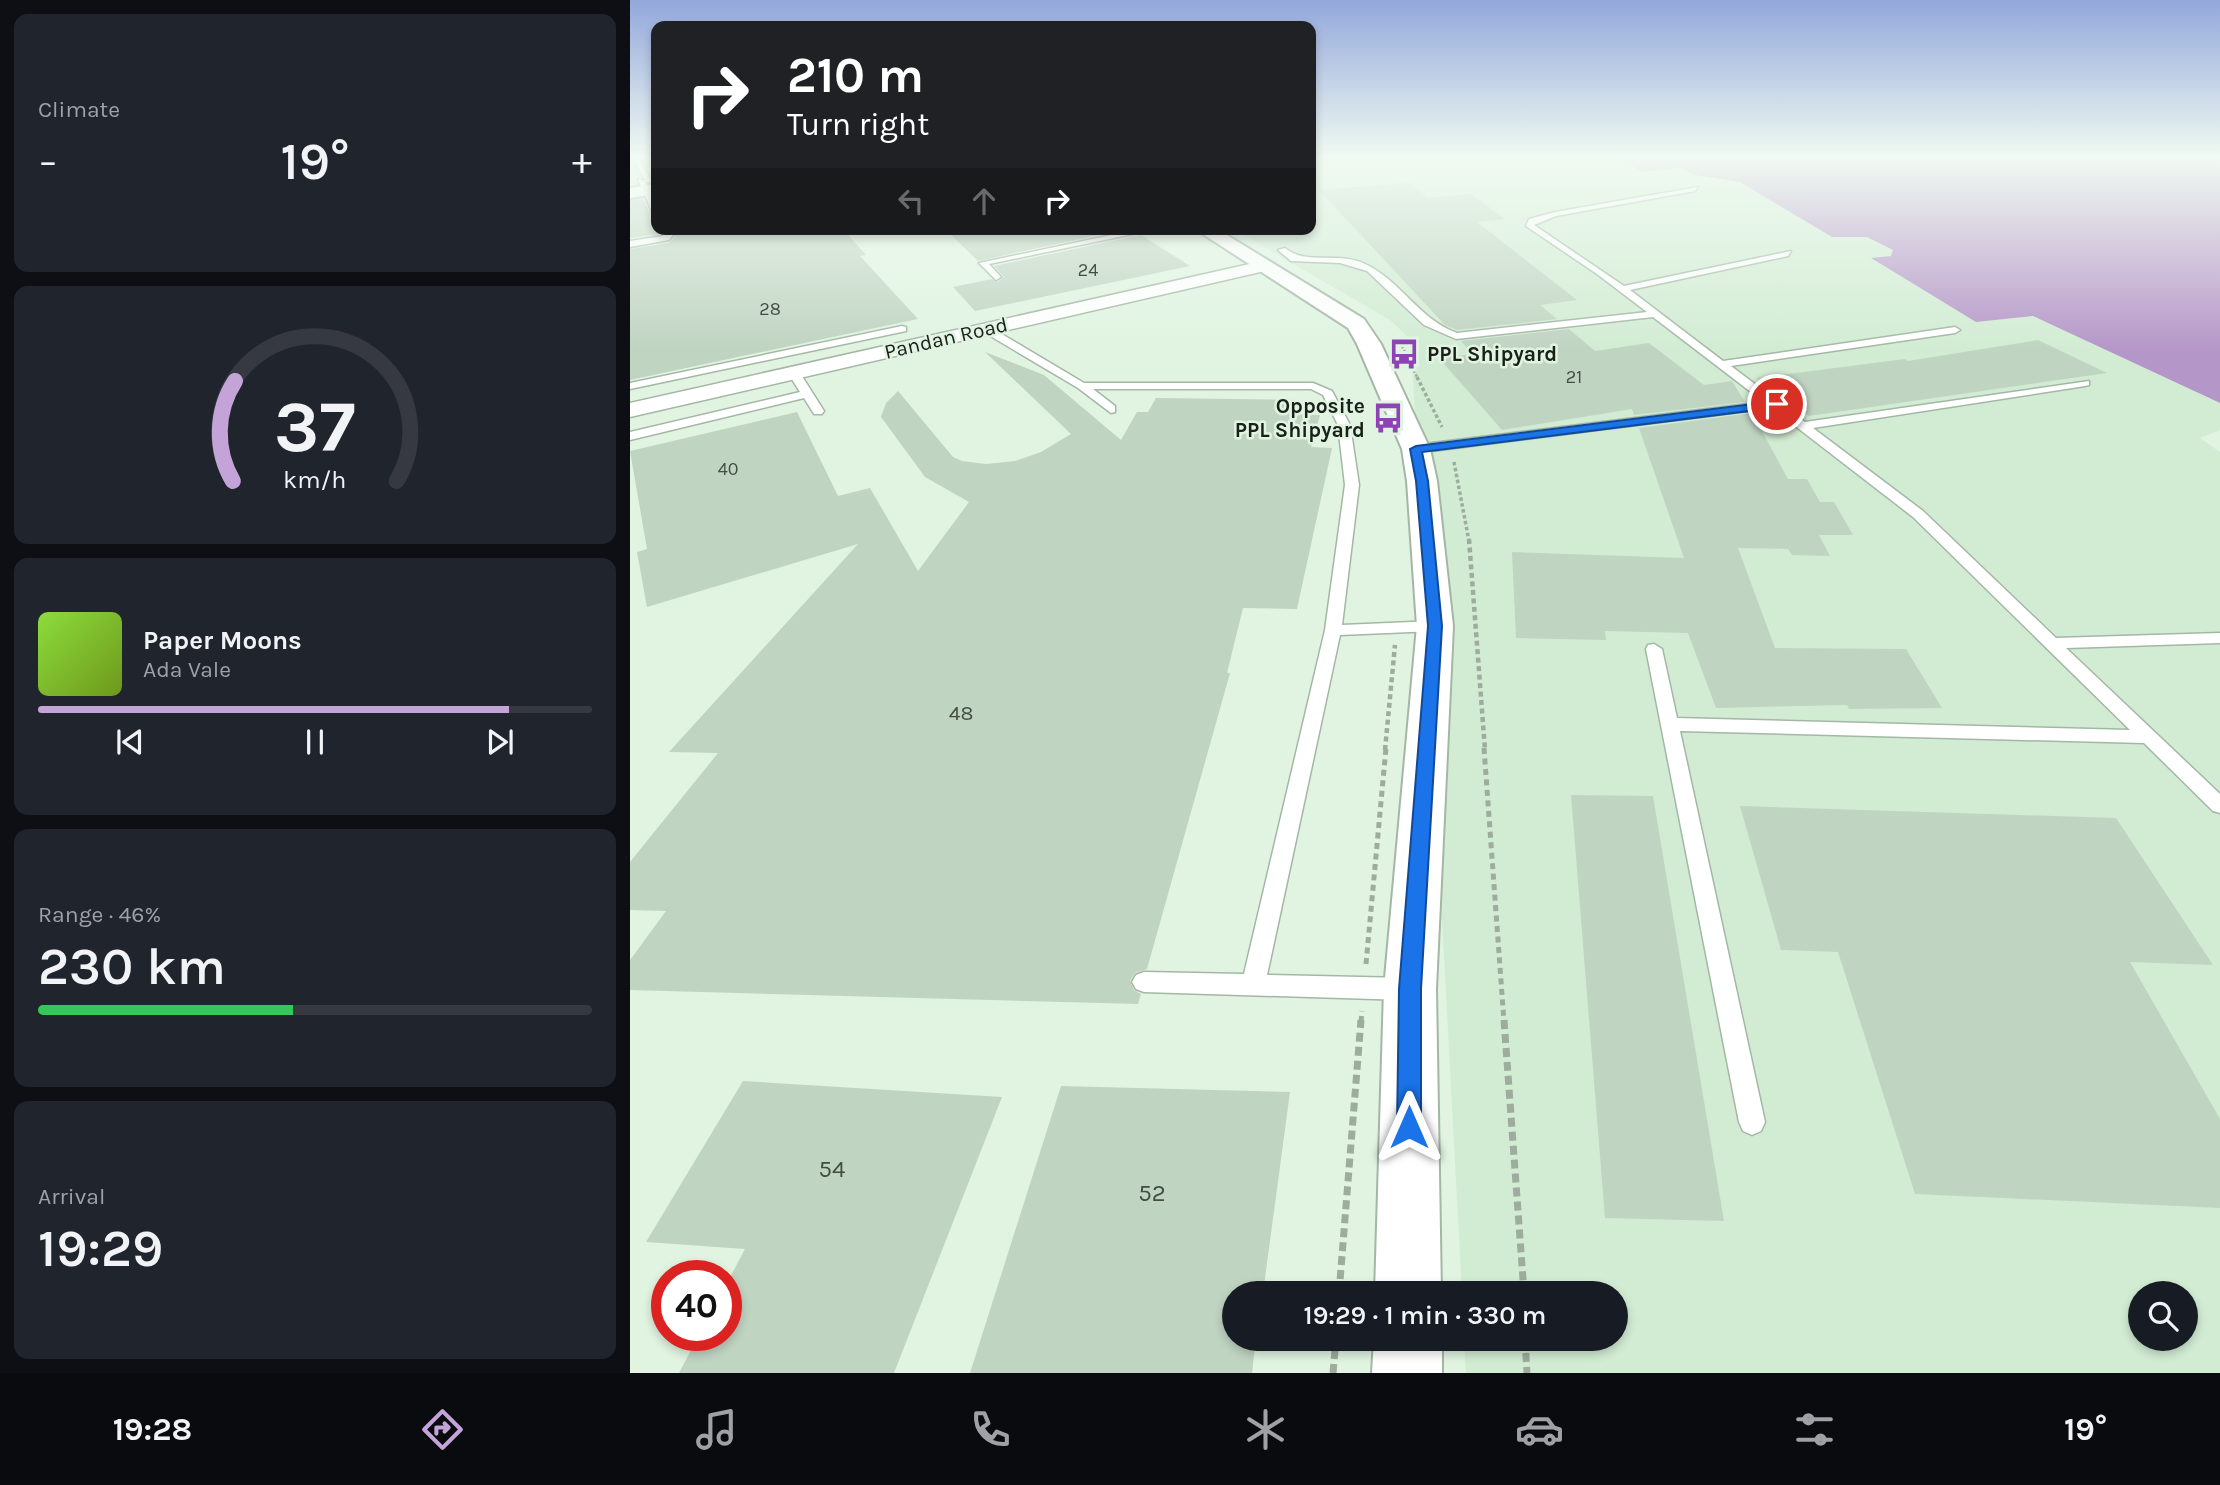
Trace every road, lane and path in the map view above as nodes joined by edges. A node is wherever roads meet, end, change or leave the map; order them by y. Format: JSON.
{"nodes":[{"id":1,"x":1532,"y":222,"type":"edge"},
{"id":2,"x":669,"y":235,"type":"edge"},
{"id":3,"x":1078,"y":235,"type":"edge"},
{"id":4,"x":1123,"y":235,"type":"edge"},
{"id":5,"x":1218,"y":235,"type":"edge"},
{"id":6,"x":630,"y":244,"type":"edge"},
{"id":7,"x":994,"y":251,"type":"dead end"},
{"id":8,"x":1788,"y":253,"type":"dead end"},
{"id":9,"x":1272,"y":258,"type":"junction"},
{"id":10,"x":996,"y":277,"type":"dead end"},
{"id":11,"x":1624,"y":289,"type":"junction"},
{"id":12,"x":1656,"y":314,"type":"junction"},
{"id":13,"x":902,"y":329,"type":"dead end"},
{"id":14,"x":986,"y":329,"type":"junction"},
{"id":15,"x":1955,"y":330,"type":"dead end"},
{"id":16,"x":1723,"y":364,"type":"junction"},
{"id":17,"x":794,"y":373,"type":"junction"},
{"id":18,"x":2085,"y":383,"type":"dead end"},
{"id":19,"x":630,"y":386,"type":"edge"},
{"id":20,"x":1082,"y":386,"type":"junction"},
{"id":21,"x":807,"y":394,"type":"junction"},
{"id":22,"x":1777,"y":404,"type":"junction"},
{"id":23,"x":1111,"y":409,"type":"dead end"},
{"id":24,"x":630,"y":410,"type":"edge"},
{"id":25,"x":818,"y":411,"type":"dead end"},
{"id":26,"x":1804,"y":426,"type":"junction"},
{"id":27,"x":630,"y":436,"type":"edge"},
{"id":28,"x":1416,"y":449,"type":"junction"},
{"id":29,"x":1435,"y":626,"type":"junction"},
{"id":30,"x":1333,"y":630,"type":"junction"},
{"id":31,"x":2220,"y":638,"type":"edge"},
{"id":32,"x":2052,"y":643,"type":"junction"},
{"id":33,"x":1654,"y":649,"type":"dead end"},
{"id":34,"x":1670,"y":724,"type":"junction"},
{"id":35,"x":2149,"y":737,"type":"junction"},
{"id":36,"x":2220,"y":806,"type":"edge"},
{"id":37,"x":1144,"y":982,"type":"dead end"},
{"id":38,"x":1499,"y":984,"type":"dead end"},
{"id":39,"x":1253,"y":985,"type":"junction"},
{"id":40,"x":1387,"y":988,"type":"junction"},
{"id":41,"x":1752,"y":1122,"type":"dead end"},
{"id":42,"x":1341,"y":1281,"type":"edge"},
{"id":43,"x":1407,"y":1281,"type":"edge"},
{"id":44,"x":1523,"y":1281,"type":"edge"},
{"id":45,"x":1335,"y":1351,"type":"edge"},
{"id":46,"x":1408,"y":1351,"type":"edge"},
{"id":47,"x":1526,"y":1351,"type":"edge"},
{"id":48,"x":1333,"y":1373,"type":"edge"},
{"id":49,"x":1407,"y":1373,"type":"edge"},
{"id":50,"x":1527,"y":1373,"type":"edge"}],
"edges":[{"from":1,"to":11,"type":"lane"},
{"from":2,"to":6,"type":"lane"},
{"from":3,"to":7,"type":"lane"},
{"from":4,"to":10,"type":"lane"},
{"from":5,"to":9,"type":"street"},
{"from":8,"to":11,"type":"lane"},
{"from":9,"to":12,"type":"lane"},
{"from":9,"to":14,"type":"street","name":"Pandan Road"},
{"from":9,"to":28,"type":"street"},
{"from":11,"to":12,"type":"lane"},
{"from":12,"to":16,"type":"lane"},
{"from":13,"to":19,"type":"lane"},
{"from":14,"to":17,"type":"street","name":"Pandan Road"},
{"from":14,"to":20,"type":"lane"},
{"from":15,"to":16,"type":"lane"},
{"from":16,"to":22,"type":"lane"},
{"from":17,"to":21,"type":"lane"},
{"from":17,"to":24,"type":"street","name":"Pandan Road"},
{"from":18,"to":26,"type":"lane"},
{"from":20,"to":23,"type":"lane"},
{"from":20,"to":30,"type":"lane"},
{"from":21,"to":25,"type":"lane"},
{"from":21,"to":27,"type":"lane"},
{"from":22,"to":26,"type":"lane"},
{"from":22,"to":28,"type":"lane"},
{"from":26,"to":32,"type":"lane"},
{"from":28,"to":29,"type":"street"},
{"from":29,"to":30,"type":"lane"},
{"from":29,"to":40,"type":"street"},
{"from":30,"to":39,"type":"lane"},
{"from":31,"to":32,"type":"lane"},
{"from":32,"to":35,"type":"lane"},
{"from":33,"to":34,"type":"lane"},
{"from":34,"to":35,"type":"lane"},
{"from":34,"to":41,"type":"lane"},
{"from":35,"to":36,"type":"lane"},
{"from":37,"to":39,"type":"lane"},
{"from":38,"to":44,"type":"path"},
{"from":39,"to":40,"type":"lane"},
{"from":40,"to":42,"type":"path"},
{"from":40,"to":43,"type":"street"},
{"from":45,"to":48,"type":"path"},
{"from":46,"to":49,"type":"street"},
{"from":47,"to":50,"type":"path"}]}
